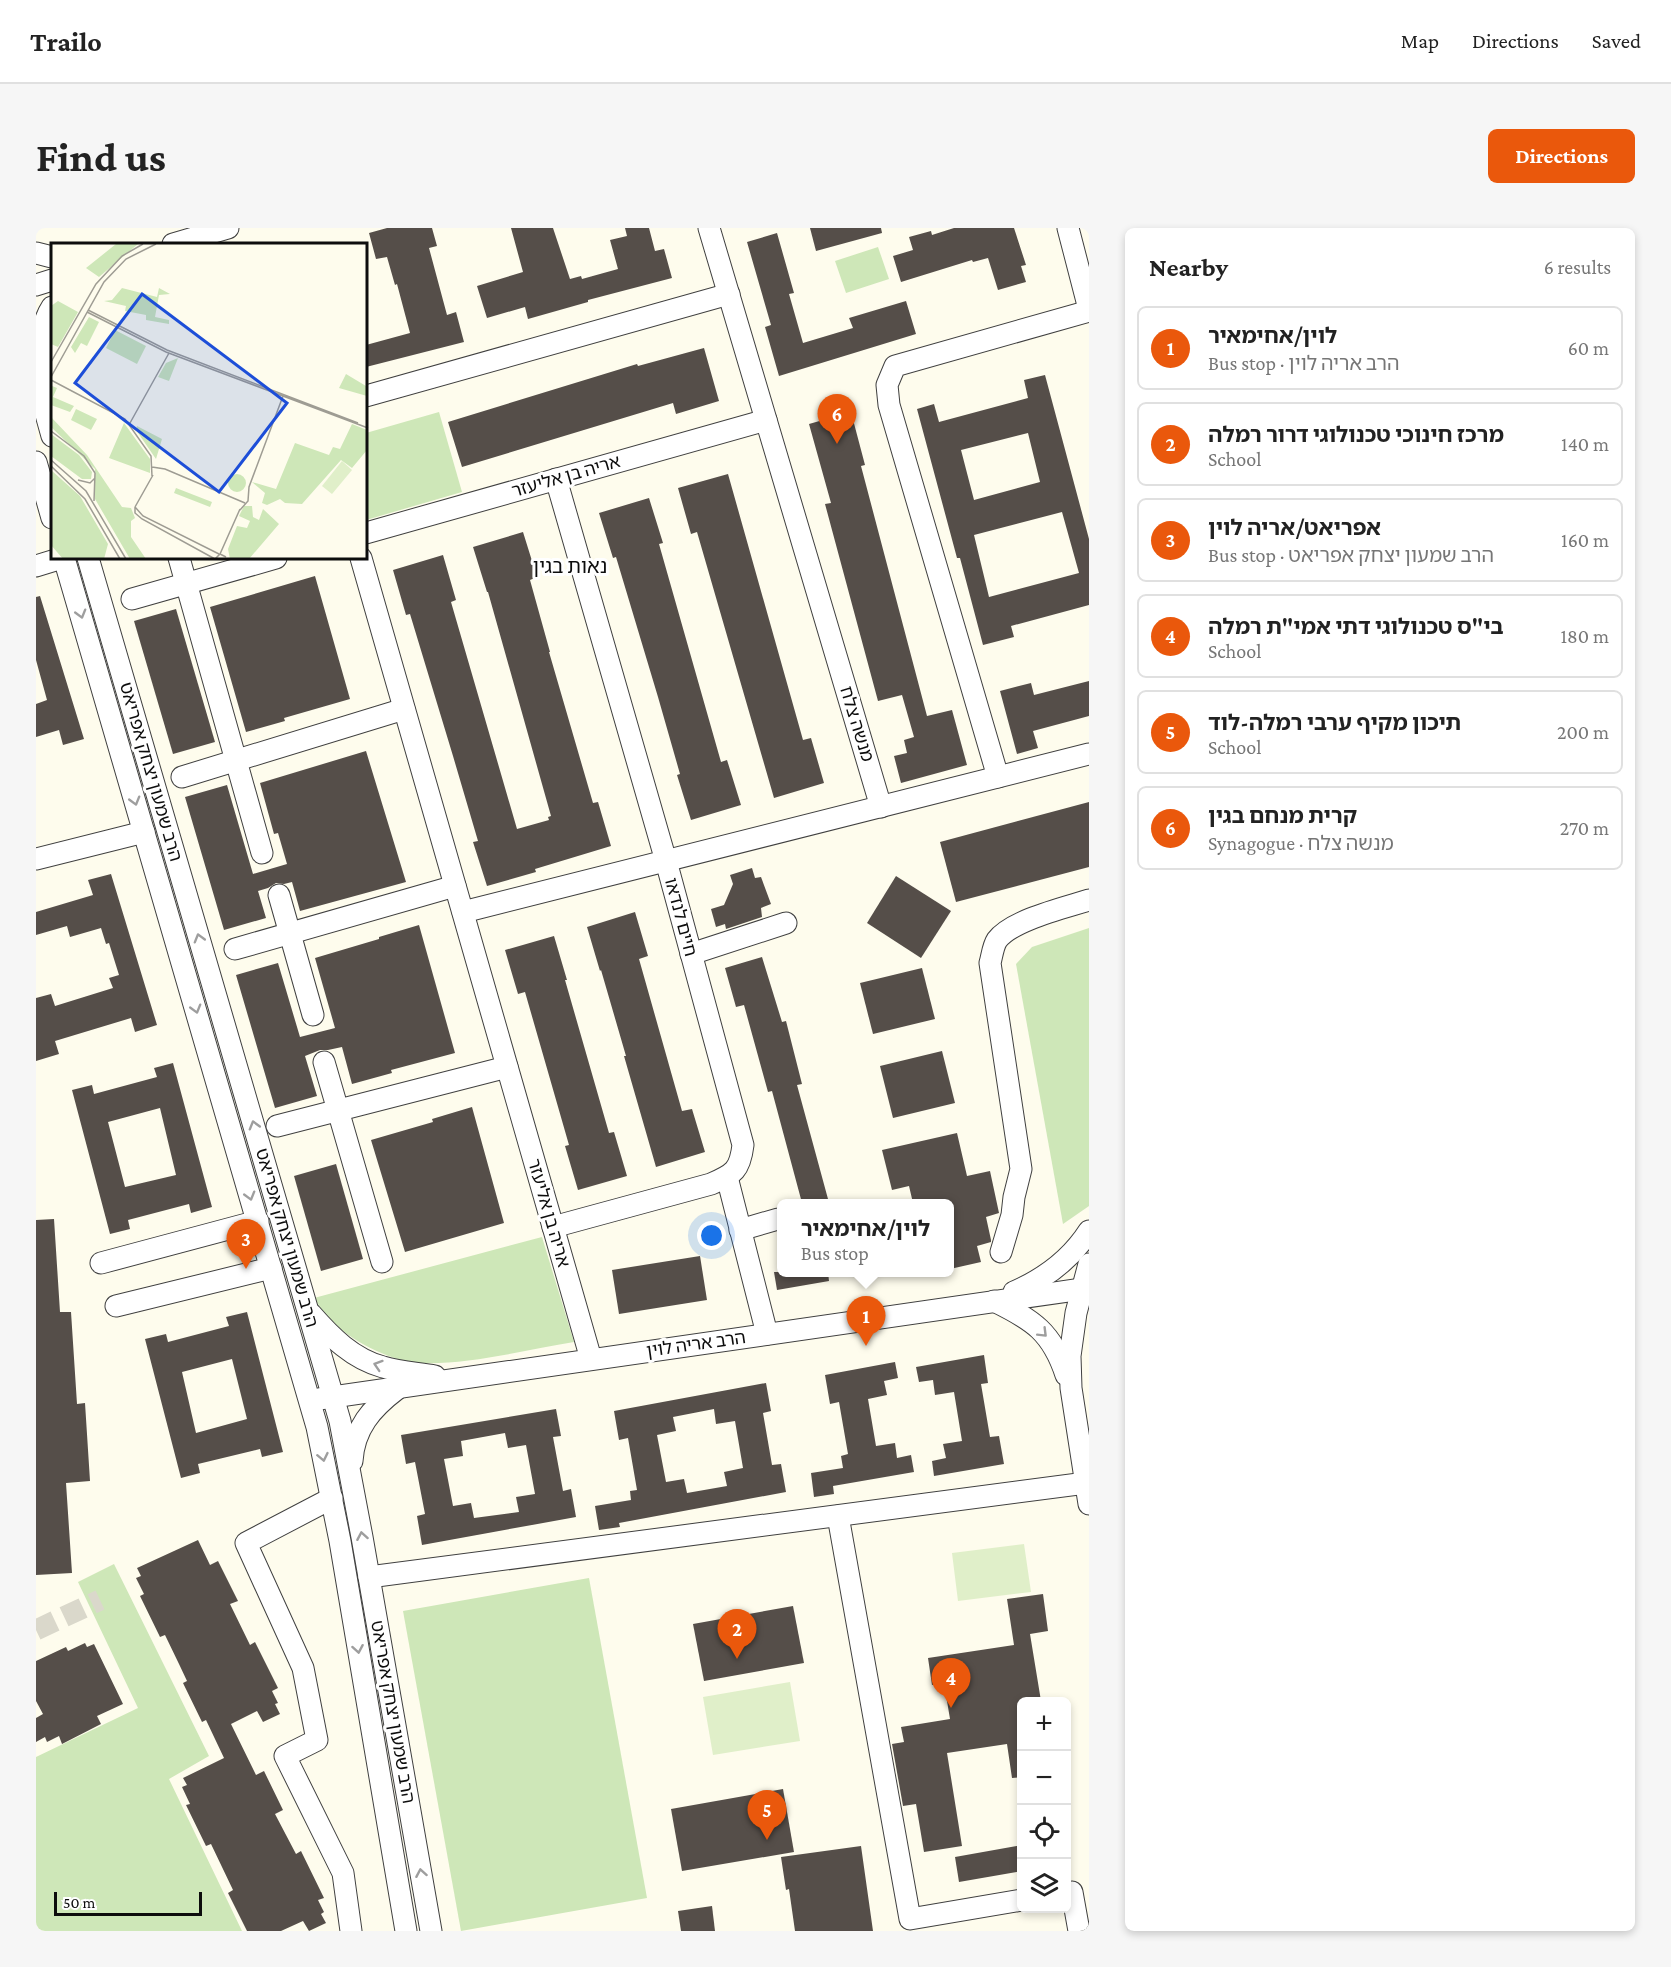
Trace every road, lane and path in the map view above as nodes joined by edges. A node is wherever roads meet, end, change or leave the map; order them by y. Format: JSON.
{"nodes":[{"id":1,"x":228,"y":228,"type":"edge"},
{"id":2,"x":710,"y":228,"type":"edge"},
{"id":3,"x":1070,"y":229,"type":"edge"},
{"id":4,"x":176,"y":243,"type":"edge"},
{"id":5,"x":36,"y":253,"type":"edge"},
{"id":6,"x":51,"y":257,"type":"edge"},
{"id":7,"x":51,"y":280,"type":"edge"},
{"id":8,"x":36,"y":285,"type":"edge"},
{"id":9,"x":729,"y":294,"type":"junction"},
{"id":10,"x":51,"y":309,"type":"edge"},
{"id":11,"x":1089,"y":310,"type":"edge"},
{"id":12,"x":38,"y":386,"type":"edge"},
{"id":13,"x":368,"y":395,"type":"edge"},
{"id":14,"x":766,"y":420,"type":"junction"},
{"id":15,"x":51,"y":432,"type":"edge"},
{"id":16,"x":36,"y":462,"type":"edge"},
{"id":17,"x":556,"y":479,"type":"junction"},
{"id":18,"x":51,"y":514,"type":"edge"},
{"id":19,"x":368,"y":532,"type":"edge"},
{"id":20,"x":56,"y":560,"type":"edge"},
{"id":21,"x":64,"y":560,"type":"edge"},
{"id":22,"x":89,"y":560,"type":"edge"},
{"id":23,"x":180,"y":560,"type":"edge"},
{"id":24,"x":269,"y":560,"type":"edge"},
{"id":25,"x":362,"y":560,"type":"edge"},
{"id":26,"x":36,"y":566,"type":"edge"},
{"id":27,"x":186,"y":584,"type":"junction"},
{"id":28,"x":132,"y":599,"type":"dead end"},
{"id":29,"x":404,"y":709,"type":"junction"},
{"id":30,"x":1089,"y":754,"type":"edge"},
{"id":31,"x":236,"y":760,"type":"junction"},
{"id":32,"x":182,"y":777,"type":"dead end"},
{"id":33,"x":998,"y":777,"type":"junction"},
{"id":34,"x":881,"y":807,"type":"junction"},
{"id":35,"x":144,"y":832,"type":"junction"},
{"id":36,"x":262,"y":853,"type":"dead end"},
{"id":37,"x":36,"y":859,"type":"edge"},
{"id":38,"x":666,"y":861,"type":"junction"},
{"id":39,"x":455,"y":886,"type":"junction"},
{"id":40,"x":279,"y":895,"type":"dead end"},
{"id":41,"x":1089,"y":900,"type":"edge"},
{"id":42,"x":463,"y":912,"type":"junction"},
{"id":43,"x":786,"y":923,"type":"dead end"},
{"id":44,"x":290,"y":933,"type":"junction"},
{"id":45,"x":235,"y":949,"type":"dead end"},
{"id":46,"x":691,"y":954,"type":"junction"},
{"id":47,"x":312,"y":1015,"type":"dead end"},
{"id":48,"x":324,"y":1062,"type":"dead end"},
{"id":49,"x":507,"y":1067,"type":"junction"},
{"id":50,"x":338,"y":1110,"type":"junction"},
{"id":51,"x":277,"y":1126,"type":"dead end"},
{"id":52,"x":727,"y":1177,"type":"junction"},
{"id":53,"x":777,"y":1219,"type":"edge"},
{"id":54,"x":258,"y":1221,"type":"junction"},
{"id":55,"x":553,"y":1227,"type":"junction"},
{"id":56,"x":740,"y":1230,"type":"junction"},
{"id":57,"x":1089,"y":1232,"type":"edge"},
{"id":58,"x":1001,"y":1252,"type":"dead end"},
{"id":59,"x":382,"y":1262,"type":"dead end"},
{"id":60,"x":100,"y":1263,"type":"dead end"},
{"id":61,"x":1089,"y":1264,"type":"edge"},
{"id":62,"x":271,"y":1268,"type":"junction"},
{"id":63,"x":1082,"y":1288,"type":"junction"},
{"id":64,"x":994,"y":1301,"type":"junction"},
{"id":65,"x":306,"y":1303,"type":"junction"},
{"id":66,"x":116,"y":1306,"type":"dead end"},
{"id":67,"x":767,"y":1334,"type":"junction"},
{"id":68,"x":591,"y":1359,"type":"junction"},
{"id":69,"x":456,"y":1379,"type":"junction"},
{"id":70,"x":400,"y":1387,"type":"junction"},
{"id":71,"x":1071,"y":1388,"type":"junction"},
{"id":72,"x":333,"y":1397,"type":"junction"},
{"id":73,"x":310,"y":1400,"type":"junction"},
{"id":74,"x":352,"y":1483,"type":"junction"},
{"id":75,"x":1087,"y":1494,"type":"edge"},
{"id":76,"x":332,"y":1498,"type":"junction"},
{"id":77,"x":838,"y":1516,"type":"junction"},
{"id":78,"x":369,"y":1577,"type":"junction"},
{"id":79,"x":1076,"y":1891,"type":"edge"},
{"id":80,"x":1017,"y":1901,"type":"edge"},
{"id":81,"x":351,"y":1931,"type":"edge"},
{"id":82,"x":406,"y":1931,"type":"edge"},
{"id":83,"x":431,"y":1931,"type":"edge"},
{"id":84,"x":1079,"y":1931,"type":"edge"}],
"edges":[{"from":1,"to":4,"type":"street"},
{"from":2,"to":9,"type":"street","name":"מנשה צלח"},
{"from":3,"to":11,"type":"street"},
{"from":5,"to":6,"type":"street"},
{"from":7,"to":8,"type":"street"},
{"from":9,"to":13,"type":"street"},
{"from":9,"to":14,"type":"street","name":"מנשה צלח"},
{"from":10,"to":12,"type":"street"},
{"from":11,"to":33,"type":"street"},
{"from":12,"to":15,"type":"street"},
{"from":14,"to":17,"type":"street","name":"אריה בן אליעזר"},
{"from":14,"to":34,"type":"street","name":"מנשה צלח"},
{"from":16,"to":18,"type":"street"},
{"from":17,"to":19,"type":"street","name":"אריה בן אליעזר"},
{"from":17,"to":38,"type":"street","name":"חיים לנדאו"},
{"from":20,"to":26,"type":"street"},
{"from":21,"to":35,"type":"street","name":"הרב שמעון יצחק אפריאט","one_way":true},
{"from":65,"to":22,"type":"street","name":"הרב שמעון יצחק אפריאט","one_way":true},
{"from":23,"to":27,"type":"street"},
{"from":24,"to":27,"type":"street"},
{"from":25,"to":29,"type":"street","name":"אריה בן אליעזר"},
{"from":27,"to":28,"type":"street"},
{"from":27,"to":31,"type":"street"},
{"from":29,"to":31,"type":"street"},
{"from":29,"to":39,"type":"street","name":"אריה בן אליעזר"},
{"from":30,"to":33,"type":"street"},
{"from":31,"to":32,"type":"street"},
{"from":31,"to":36,"type":"street"},
{"from":33,"to":34,"type":"street"},
{"from":34,"to":38,"type":"street"},
{"from":35,"to":37,"type":"street"},
{"from":35,"to":54,"type":"street","name":"הרב שמעון יצחק אפריאט","one_way":true},
{"from":38,"to":42,"type":"street"},
{"from":38,"to":46,"type":"street","name":"חיים לנדאו"},
{"from":39,"to":42,"type":"street","name":"אריה בן אליעזר"},
{"from":39,"to":44,"type":"street"},
{"from":40,"to":44,"type":"street"},
{"from":41,"to":58,"type":"street"},
{"from":42,"to":49,"type":"street","name":"אריה בן אליעזר"},
{"from":43,"to":46,"type":"street"},
{"from":44,"to":45,"type":"street"},
{"from":44,"to":47,"type":"street"},
{"from":46,"to":52,"type":"street","name":"חיים לנדאו"},
{"from":48,"to":50,"type":"street"},
{"from":49,"to":50,"type":"street"},
{"from":49,"to":55,"type":"street","name":"אריה בן אליעזר"},
{"from":50,"to":51,"type":"street"},
{"from":50,"to":59,"type":"street"},
{"from":52,"to":55,"type":"street"},
{"from":52,"to":56,"type":"street"},
{"from":53,"to":56,"type":"street"},
{"from":54,"to":60,"type":"street"},
{"from":54,"to":62,"type":"street","name":"הרב שמעון יצחק אפריאט"},
{"from":55,"to":68,"type":"street","name":"אריה בן אליעזר"},
{"from":56,"to":67,"type":"street"},
{"from":57,"to":64,"type":"street"},
{"from":61,"to":63,"type":"street"},
{"from":62,"to":66,"type":"street"},
{"from":62,"to":73,"type":"street","name":"הרב שמעון יצחק אפריאט"},
{"from":63,"to":64,"type":"street","name":"הרב אריה לוין"},
{"from":63,"to":71,"type":"street"},
{"from":64,"to":67,"type":"street","name":"הרב אריה לוין"},
{"from":64,"to":71,"type":"street","one_way":true},
{"from":69,"to":65,"type":"street","one_way":true},
{"from":65,"to":72,"type":"street","name":"הרב שמעון יצחק אפריאט"},
{"from":67,"to":68,"type":"street","name":"הרב אריה לוין"},
{"from":68,"to":69,"type":"street","name":"הרב אריה לוין"},
{"from":69,"to":70,"type":"street","name":"הרב אריה לוין"},
{"from":70,"to":72,"type":"street","name":"הרב אריה לוין"},
{"from":70,"to":74,"type":"street"},
{"from":71,"to":75,"type":"street"},
{"from":72,"to":73,"type":"street","name":"הרב אריה לוין"},
{"from":72,"to":74,"type":"street","name":"הרב שמעון יצחק אפריאט"},
{"from":73,"to":76,"type":"street","name":"הרב שמעון יצחק אפריאט","one_way":true},
{"from":78,"to":74,"type":"street","name":"הרב שמעון יצחק אפריאט","one_way":true},
{"from":75,"to":77,"type":"street"},
{"from":76,"to":81,"type":"street"},
{"from":76,"to":82,"type":"street","name":"הרב שמעון יצחק אפריאט","one_way":true},
{"from":77,"to":78,"type":"street"},
{"from":77,"to":80,"type":"street"},
{"from":83,"to":78,"type":"street","name":"הרב שמעון יצחק אפריאט","one_way":true},
{"from":79,"to":84,"type":"street"}]}
